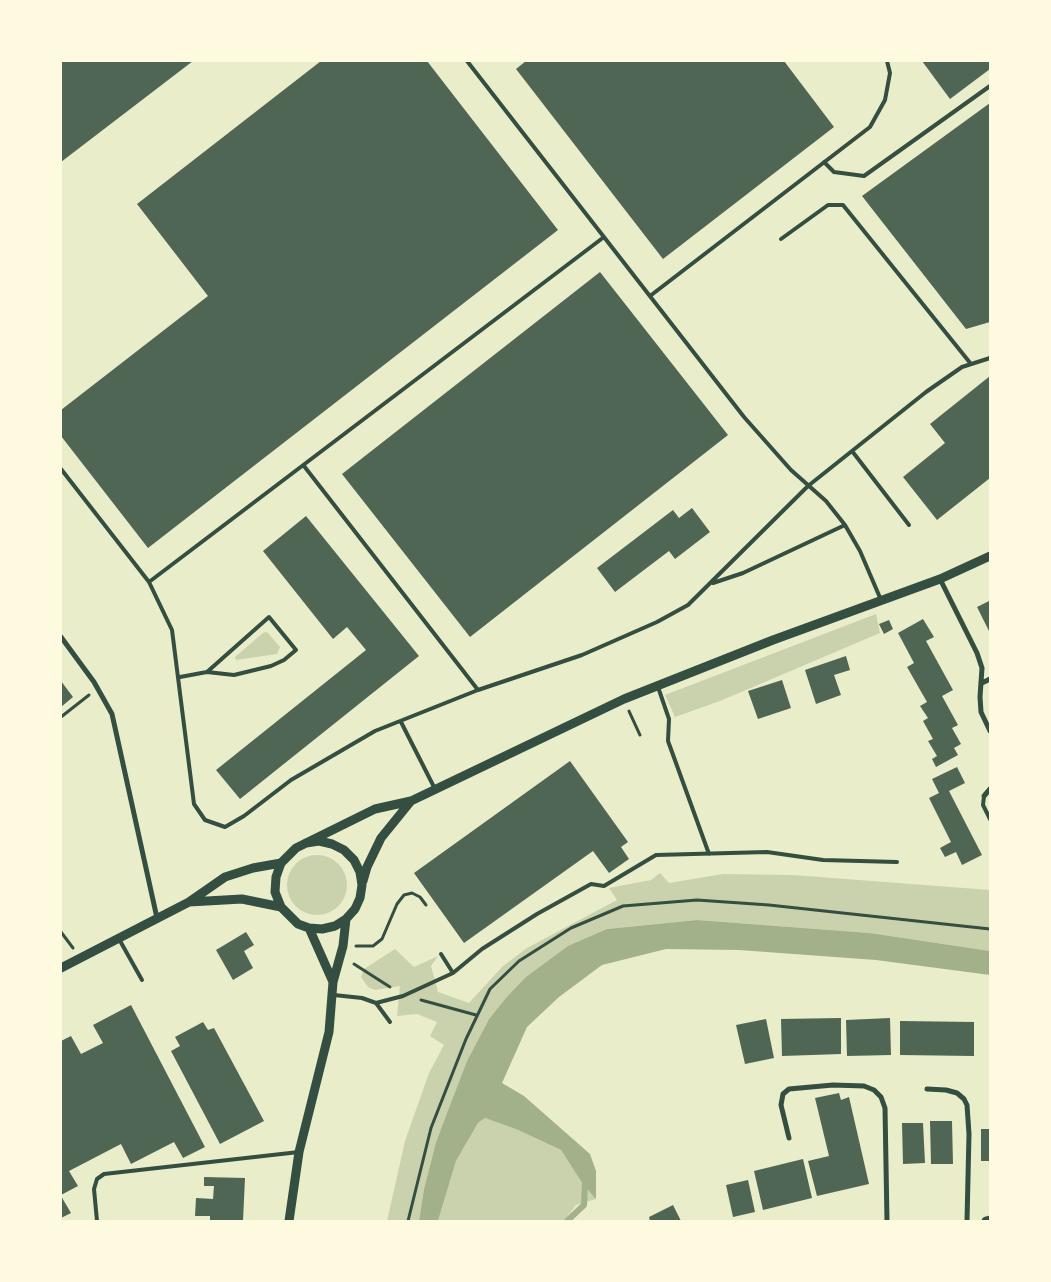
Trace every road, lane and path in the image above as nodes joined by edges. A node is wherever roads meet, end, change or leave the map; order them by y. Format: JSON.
{"nodes":[{"id":1,"x":467,"y":61,"type":"edge"},
{"id":2,"x":887,"y":61,"type":"edge"},
{"id":3,"x":990,"y":86,"type":"edge"},
{"id":4,"x":824,"y":162,"type":"junction"},
{"id":5,"x":604,"y":237,"type":"junction"},
{"id":6,"x":780,"y":239,"type":"dead end"},
{"id":7,"x":650,"y":296,"type":"junction"},
{"id":8,"x":990,"y":358,"type":"edge"},
{"id":9,"x":971,"y":364,"type":"junction"},
{"id":10,"x":852,"y":451,"type":"junction"},
{"id":11,"x":304,"y":466,"type":"junction"},
{"id":12,"x":61,"y":469,"type":"edge"},
{"id":13,"x":808,"y":486,"type":"junction"},
{"id":14,"x":845,"y":525,"type":"junction"},
{"id":15,"x":909,"y":525,"type":"dead end"},
{"id":16,"x":990,"y":556,"type":"edge"},
{"id":17,"x":940,"y":579,"type":"junction"},
{"id":18,"x":149,"y":582,"type":"junction"},
{"id":19,"x":711,"y":583,"type":"junction"},
{"id":20,"x":882,"y":601,"type":"junction"},
{"id":21,"x":61,"y":637,"type":"edge"},
{"id":22,"x":208,"y":672,"type":"junction"},
{"id":23,"x":180,"y":677,"type":"junction"},
{"id":24,"x":990,"y":679,"type":"edge"},
{"id":25,"x":982,"y":683,"type":"junction"},
{"id":26,"x":657,"y":685,"type":"junction"},
{"id":27,"x":98,"y":689,"type":"junction"},
{"id":28,"x":478,"y":690,"type":"junction"},
{"id":29,"x":624,"y":699,"type":"junction"},
{"id":30,"x":61,"y":717,"type":"edge"},
{"id":31,"x":401,"y":722,"type":"junction"},
{"id":32,"x":990,"y":730,"type":"edge"},
{"id":33,"x":640,"y":735,"type":"dead end"},
{"id":34,"x":435,"y":789,"type":"junction"},
{"id":35,"x":990,"y":789,"type":"edge"},
{"id":36,"x":984,"y":796,"type":"joint"},
{"id":37,"x":410,"y":801,"type":"junction"},
{"id":38,"x":990,"y":819,"type":"edge"},
{"id":39,"x":306,"y":843,"type":"junction"},
{"id":40,"x":709,"y":854,"type":"junction"},
{"id":41,"x":897,"y":862,"type":"dead end"},
{"id":42,"x":281,"y":863,"type":"junction"},
{"id":43,"x":362,"y":885,"type":"junction"},
{"id":44,"x":189,"y":902,"type":"junction"},
{"id":45,"x":426,"y":905,"type":"dead end"},
{"id":46,"x":280,"y":907,"type":"junction"},
{"id":47,"x":157,"y":918,"type":"junction"},
{"id":48,"x":346,"y":919,"type":"junction"},
{"id":49,"x":309,"y":928,"type":"junction"},
{"id":50,"x":990,"y":929,"type":"edge"},
{"id":51,"x":118,"y":938,"type":"junction"},
{"id":52,"x":341,"y":951,"type":"junction"},
{"id":53,"x":441,"y":954,"type":"dead end"},
{"id":54,"x":61,"y":968,"type":"edge"},
{"id":55,"x":453,"y":973,"type":"junction"},
{"id":56,"x":142,"y":980,"type":"dead end"},
{"id":57,"x":333,"y":982,"type":"junction"},
{"id":58,"x":334,"y":995,"type":"junction"},
{"id":59,"x":404,"y":996,"type":"junction"},
{"id":60,"x":376,"y":1003,"type":"junction"},
{"id":61,"x":476,"y":1015,"type":"junction"},
{"id":62,"x":390,"y":1022,"type":"dead end"},
{"id":63,"x":927,"y":1089,"type":"dead end"},
{"id":64,"x":789,"y":1138,"type":"dead end"},
{"id":65,"x":298,"y":1152,"type":"junction"},
{"id":66,"x":96,"y":1221,"type":"edge"},
{"id":67,"x":288,"y":1221,"type":"edge"},
{"id":68,"x":408,"y":1221,"type":"edge"},
{"id":69,"x":887,"y":1221,"type":"edge"},
{"id":70,"x":967,"y":1221,"type":"edge"}],
"edges":[{"from":1,"to":5,"type":"lane"},
{"from":2,"to":4,"type":"lane"},
{"from":3,"to":4,"type":"lane"},
{"from":4,"to":7,"type":"lane"},
{"from":5,"to":7,"type":"lane"},
{"from":5,"to":11,"type":"lane"},
{"from":6,"to":9,"type":"lane"},
{"from":7,"to":13,"type":"lane"},
{"from":8,"to":9,"type":"lane"},
{"from":9,"to":10,"type":"lane"},
{"from":10,"to":13,"type":"lane"},
{"from":10,"to":15,"type":"lane"},
{"from":11,"to":18,"type":"lane"},
{"from":11,"to":28,"type":"lane"},
{"from":12,"to":18,"type":"lane"},
{"from":13,"to":14,"type":"lane"},
{"from":13,"to":19,"type":"lane"},
{"from":14,"to":19,"type":"lane"},
{"from":14,"to":20,"type":"lane"},
{"from":16,"to":17,"type":"street"},
{"from":17,"to":20,"type":"street"},
{"from":17,"to":25,"type":"street"},
{"from":18,"to":23,"type":"lane"},
{"from":19,"to":28,"type":"lane"},
{"from":20,"to":26,"type":"street"},
{"from":21,"to":27,"type":"street"},
{"from":22,"to":22,"type":"lane"},
{"from":22,"to":23,"type":"lane"},
{"from":23,"to":31,"type":"lane"},
{"from":24,"to":25,"type":"street"},
{"from":25,"to":32,"type":"street"},
{"from":26,"to":29,"type":"street"},
{"from":26,"to":40,"type":"lane"},
{"from":27,"to":30,"type":"path"},
{"from":27,"to":47,"type":"street"},
{"from":28,"to":31,"type":"lane"},
{"from":29,"to":33,"type":"path"},
{"from":29,"to":34,"type":"street"},
{"from":31,"to":34,"type":"lane"},
{"from":34,"to":37,"type":"street"},
{"from":35,"to":36,"type":"street"},
{"from":36,"to":38,"type":"lane"},
{"from":37,"to":39,"type":"street"},
{"from":37,"to":43,"type":"street"},
{"from":39,"to":42,"type":"street"},
{"from":39,"to":43,"type":"street"},
{"from":40,"to":41,"type":"lane"},
{"from":40,"to":55,"type":"lane"},
{"from":42,"to":44,"type":"street"},
{"from":42,"to":46,"type":"street"},
{"from":43,"to":48,"type":"street"},
{"from":44,"to":46,"type":"street"},
{"from":44,"to":47,"type":"street"},
{"from":45,"to":52,"type":"path"},
{"from":46,"to":49,"type":"street"},
{"from":47,"to":51,"type":"street"},
{"from":48,"to":49,"type":"street"},
{"from":48,"to":52,"type":"street"},
{"from":49,"to":57,"type":"street"},
{"from":50,"to":61,"type":"path"},
{"from":51,"to":54,"type":"street"},
{"from":51,"to":56,"type":"lane"},
{"from":52,"to":57,"type":"street"},
{"from":52,"to":59,"type":"path"},
{"from":53,"to":55,"type":"lane"},
{"from":55,"to":59,"type":"lane"},
{"from":57,"to":58,"type":"street"},
{"from":58,"to":60,"type":"lane"},
{"from":58,"to":65,"type":"street"},
{"from":59,"to":60,"type":"lane"},
{"from":59,"to":61,"type":"path"},
{"from":60,"to":62,"type":"lane"},
{"from":61,"to":68,"type":"path"},
{"from":63,"to":70,"type":"street"},
{"from":64,"to":69,"type":"street"},
{"from":65,"to":66,"type":"lane"},
{"from":65,"to":67,"type":"street"}]}
